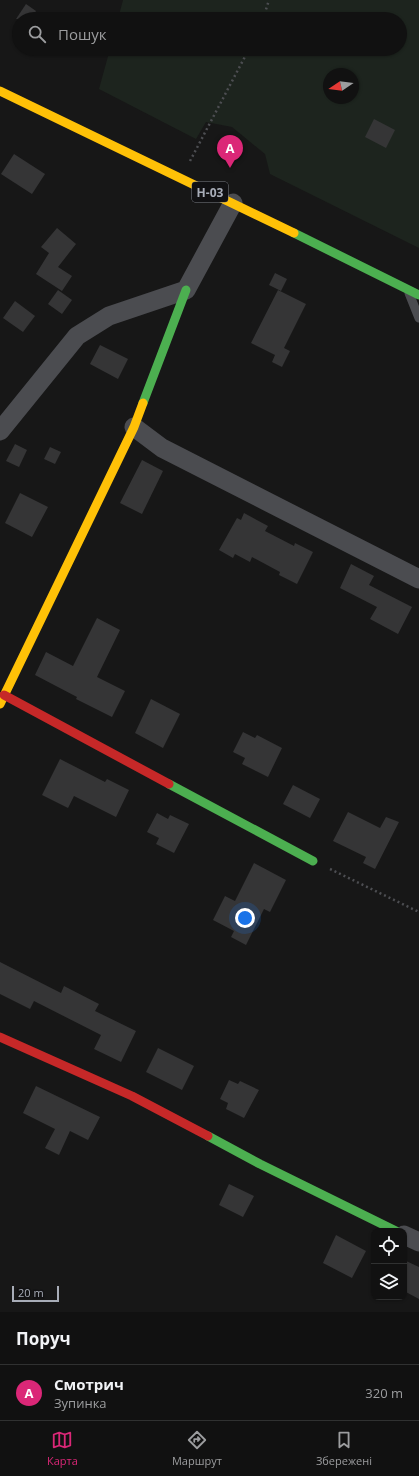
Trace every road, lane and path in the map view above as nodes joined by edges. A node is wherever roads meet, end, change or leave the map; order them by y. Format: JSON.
{"nodes":[{"id":1,"x":269,"y":0,"type":"edge"},
{"id":2,"x":265,"y":12,"type":"edge"},
{"id":3,"x":244,"y":56,"type":"edge"},
{"id":4,"x":0,"y":91,"type":"edge"},
{"id":5,"x":181,"y":178,"type":"junction"},
{"id":6,"x":233,"y":203,"type":"junction"},
{"id":7,"x":407,"y":289,"type":"junction"},
{"id":8,"x":186,"y":290,"type":"junction"},
{"id":9,"x":419,"y":295,"type":"edge"},
{"id":10,"x":419,"y":318,"type":"edge"},
{"id":11,"x":134,"y":426,"type":"junction"},
{"id":12,"x":0,"y":431,"type":"edge"},
{"id":13,"x":419,"y":579,"type":"edge"},
{"id":14,"x":2,"y":700,"type":"edge"},
{"id":15,"x":313,"y":861,"type":"joint"},
{"id":16,"x":419,"y":912,"type":"edge"},
{"id":17,"x":0,"y":1037,"type":"edge"},
{"id":18,"x":390,"y":1228,"type":"edge"},
{"id":19,"x":407,"y":1236,"type":"edge"},
{"id":20,"x":419,"y":1242,"type":"edge"}],
"edges":[{"from":1,"to":2,"type":"path"},
{"from":3,"to":5,"type":"path"},
{"from":4,"to":5,"type":"street","number":"Н-03"},
{"from":5,"to":6,"type":"street","number":"Н-03"},
{"from":6,"to":7,"type":"street","number":"Н-03"},
{"from":6,"to":8,"type":"street"},
{"from":7,"to":9,"type":"street","number":"Н-03"},
{"from":7,"to":10,"type":"lane"},
{"from":8,"to":11,"type":"street"},
{"from":8,"to":12,"type":"street"},
{"from":11,"to":13,"type":"street"},
{"from":11,"to":14,"type":"street"},
{"from":14,"to":15,"type":"street"},
{"from":15,"to":16,"type":"path"},
{"from":17,"to":18,"type":"street"},
{"from":19,"to":20,"type":"street"}]}
